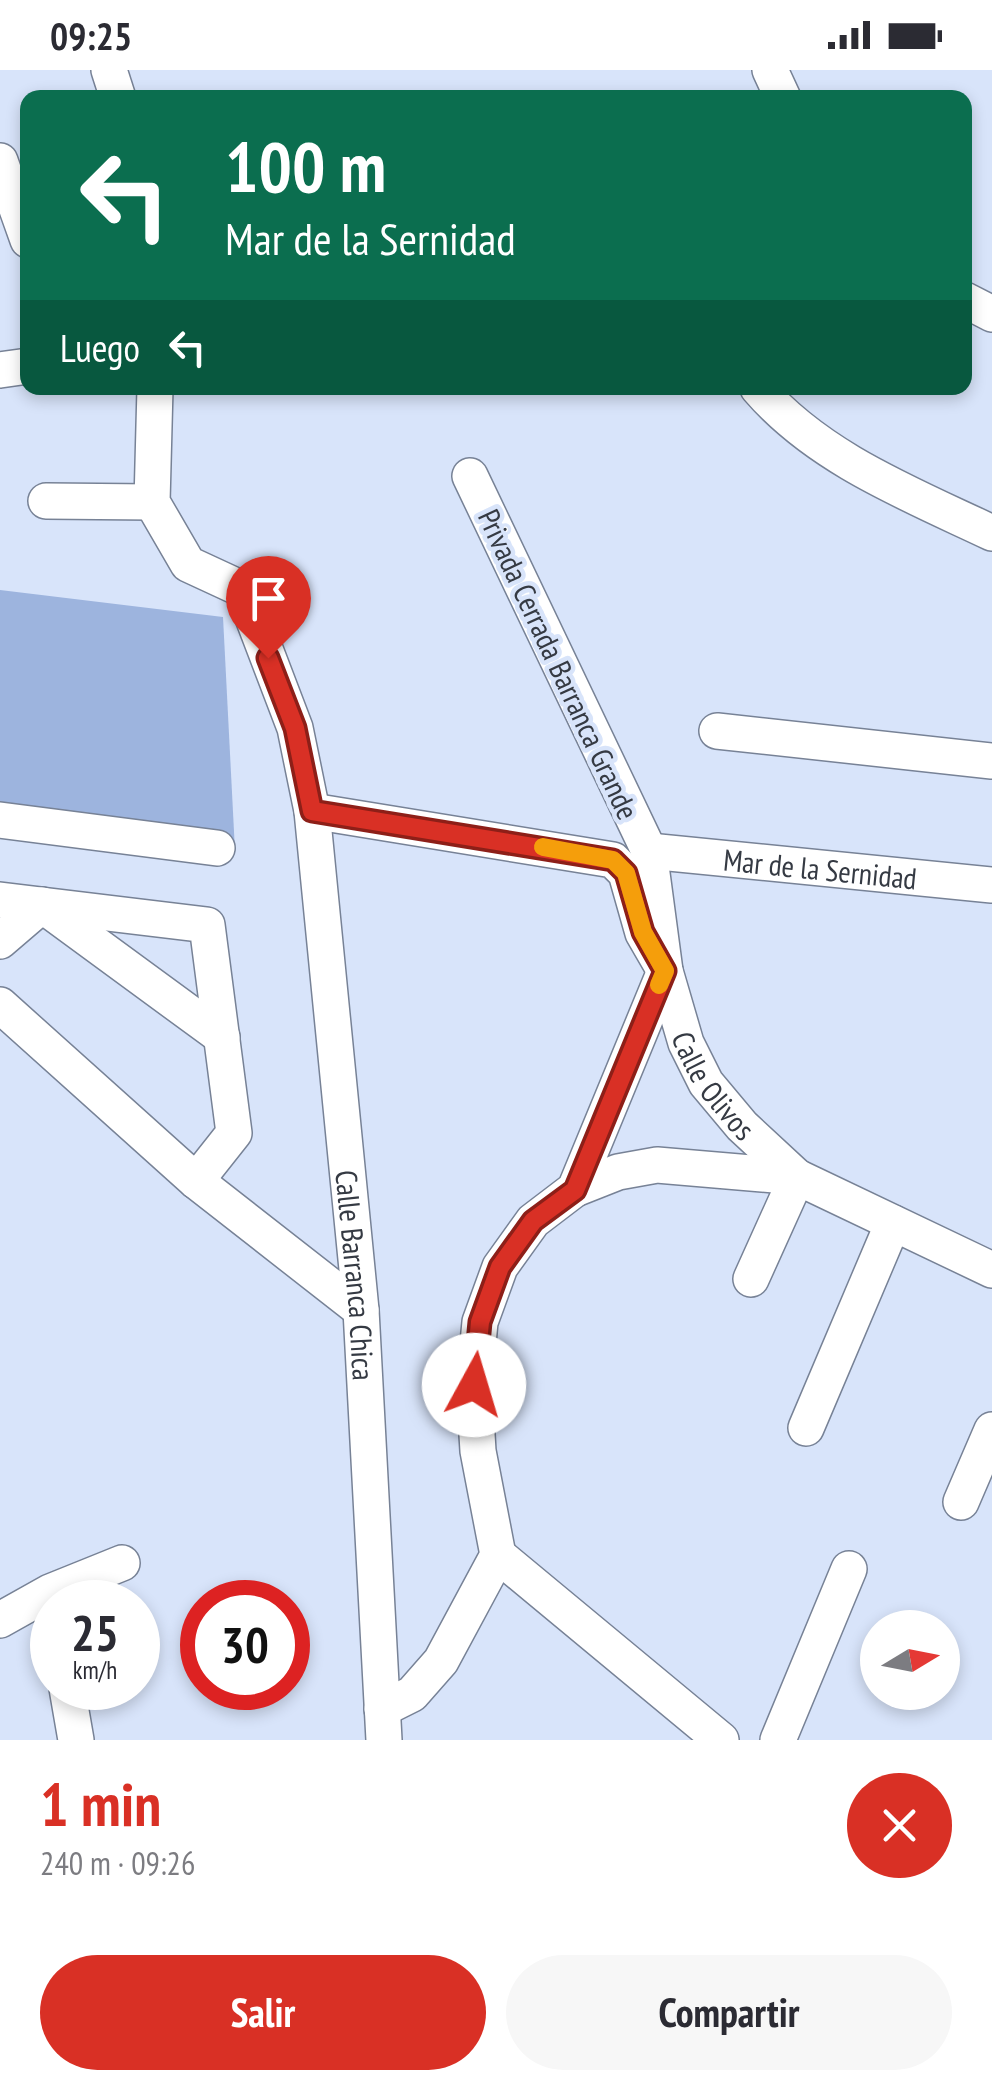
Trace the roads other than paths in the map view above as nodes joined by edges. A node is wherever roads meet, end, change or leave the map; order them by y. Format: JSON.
{"nodes":[{"id":1,"x":0,"y":161,"type":"edge"},
{"id":2,"x":20,"y":217,"type":"edge"},
{"id":3,"x":155,"y":395,"type":"edge"},
{"id":4,"x":764,"y":395,"type":"edge"},
{"id":5,"x":470,"y":476,"type":"dead end"},
{"id":6,"x":46,"y":500,"type":"dead end"},
{"id":7,"x":152,"y":502,"type":"junction"},
{"id":8,"x":992,"y":533,"type":"edge"},
{"id":9,"x":718,"y":730,"type":"dead end"},
{"id":10,"x":992,"y":760,"type":"edge"},
{"id":11,"x":312,"y":811,"type":"junction"},
{"id":12,"x":0,"y":820,"type":"edge"},
{"id":13,"x":217,"y":848,"type":"dead end"},
{"id":14,"x":649,"y":851,"type":"junction"},
{"id":15,"x":992,"y":885,"type":"edge"},
{"id":16,"x":0,"y":900,"type":"edge"},
{"id":17,"x":42,"y":904,"type":"junction"},
{"id":18,"x":0,"y":941,"type":"edge"},
{"id":19,"x":665,"y":971,"type":"junction"},
{"id":20,"x":0,"y":1006,"type":"edge"},
{"id":21,"x":222,"y":1037,"type":"junction"},
{"id":22,"x":797,"y":1177,"type":"junction"},
{"id":23,"x":196,"y":1180,"type":"junction"},
{"id":24,"x":575,"y":1190,"type":"junction"},
{"id":25,"x":893,"y":1223,"type":"junction"},
{"id":26,"x":992,"y":1270,"type":"edge"},
{"id":27,"x":750,"y":1279,"type":"dead end"},
{"id":28,"x":361,"y":1310,"type":"junction"},
{"id":29,"x":806,"y":1428,"type":"dead end"},
{"id":30,"x":992,"y":1430,"type":"edge"},
{"id":31,"x":961,"y":1502,"type":"dead end"},
{"id":32,"x":498,"y":1555,"type":"junction"},
{"id":33,"x":122,"y":1563,"type":"dead end"},
{"id":34,"x":850,"y":1569,"type":"dead end"},
{"id":35,"x":88,"y":1580,"type":"edge"},
{"id":36,"x":30,"y":1608,"type":"edge"},
{"id":37,"x":0,"y":1620,"type":"edge"},
{"id":38,"x":71,"y":1710,"type":"edge"},
{"id":39,"x":383,"y":1724,"type":"edge"},
{"id":40,"x":76,"y":1740,"type":"edge"},
{"id":41,"x":721,"y":1740,"type":"edge"},
{"id":42,"x":778,"y":1740,"type":"edge"}],
"edges":[{"from":1,"to":2,"type":"street"},
{"from":3,"to":7,"type":"street"},
{"from":4,"to":8,"type":"street"},
{"from":5,"to":14,"type":"street","name":"Privada Cerrada Barranca Grande"},
{"from":6,"to":7,"type":"street"},
{"from":7,"to":11,"type":"street","name":"Calle Barranca Chica"},
{"from":9,"to":10,"type":"street"},
{"from":11,"to":19,"type":"street"},
{"from":11,"to":28,"type":"street","name":"Calle Barranca Chica"},
{"from":12,"to":13,"type":"street"},
{"from":14,"to":15,"type":"street","name":"Mar de la Sernidad"},
{"from":14,"to":19,"type":"street","name":"Privada Cerrada Barranca Grande"},
{"from":16,"to":17,"type":"street"},
{"from":17,"to":18,"type":"street"},
{"from":17,"to":21,"type":"street"},
{"from":17,"to":21,"type":"street"},
{"from":19,"to":22,"type":"street","name":"Calle Olivos"},
{"from":19,"to":24,"type":"street"},
{"from":20,"to":23,"type":"street"},
{"from":21,"to":23,"type":"street"},
{"from":22,"to":24,"type":"street","name":"Calle Olivos"},
{"from":22,"to":25,"type":"street","name":"Calle Olivos"},
{"from":22,"to":27,"type":"street"},
{"from":23,"to":28,"type":"street"},
{"from":24,"to":32,"type":"street","name":"Calle Olivos"},
{"from":25,"to":26,"type":"street","name":"Calle Olivos"},
{"from":25,"to":29,"type":"street"},
{"from":28,"to":39,"type":"street","name":"Calle Barranca Chica"},
{"from":30,"to":31,"type":"street"},
{"from":32,"to":39,"type":"street"},
{"from":32,"to":41,"type":"street"},
{"from":33,"to":35,"type":"street"},
{"from":34,"to":42,"type":"street"},
{"from":36,"to":37,"type":"street"},
{"from":38,"to":40,"type":"street"}]}
